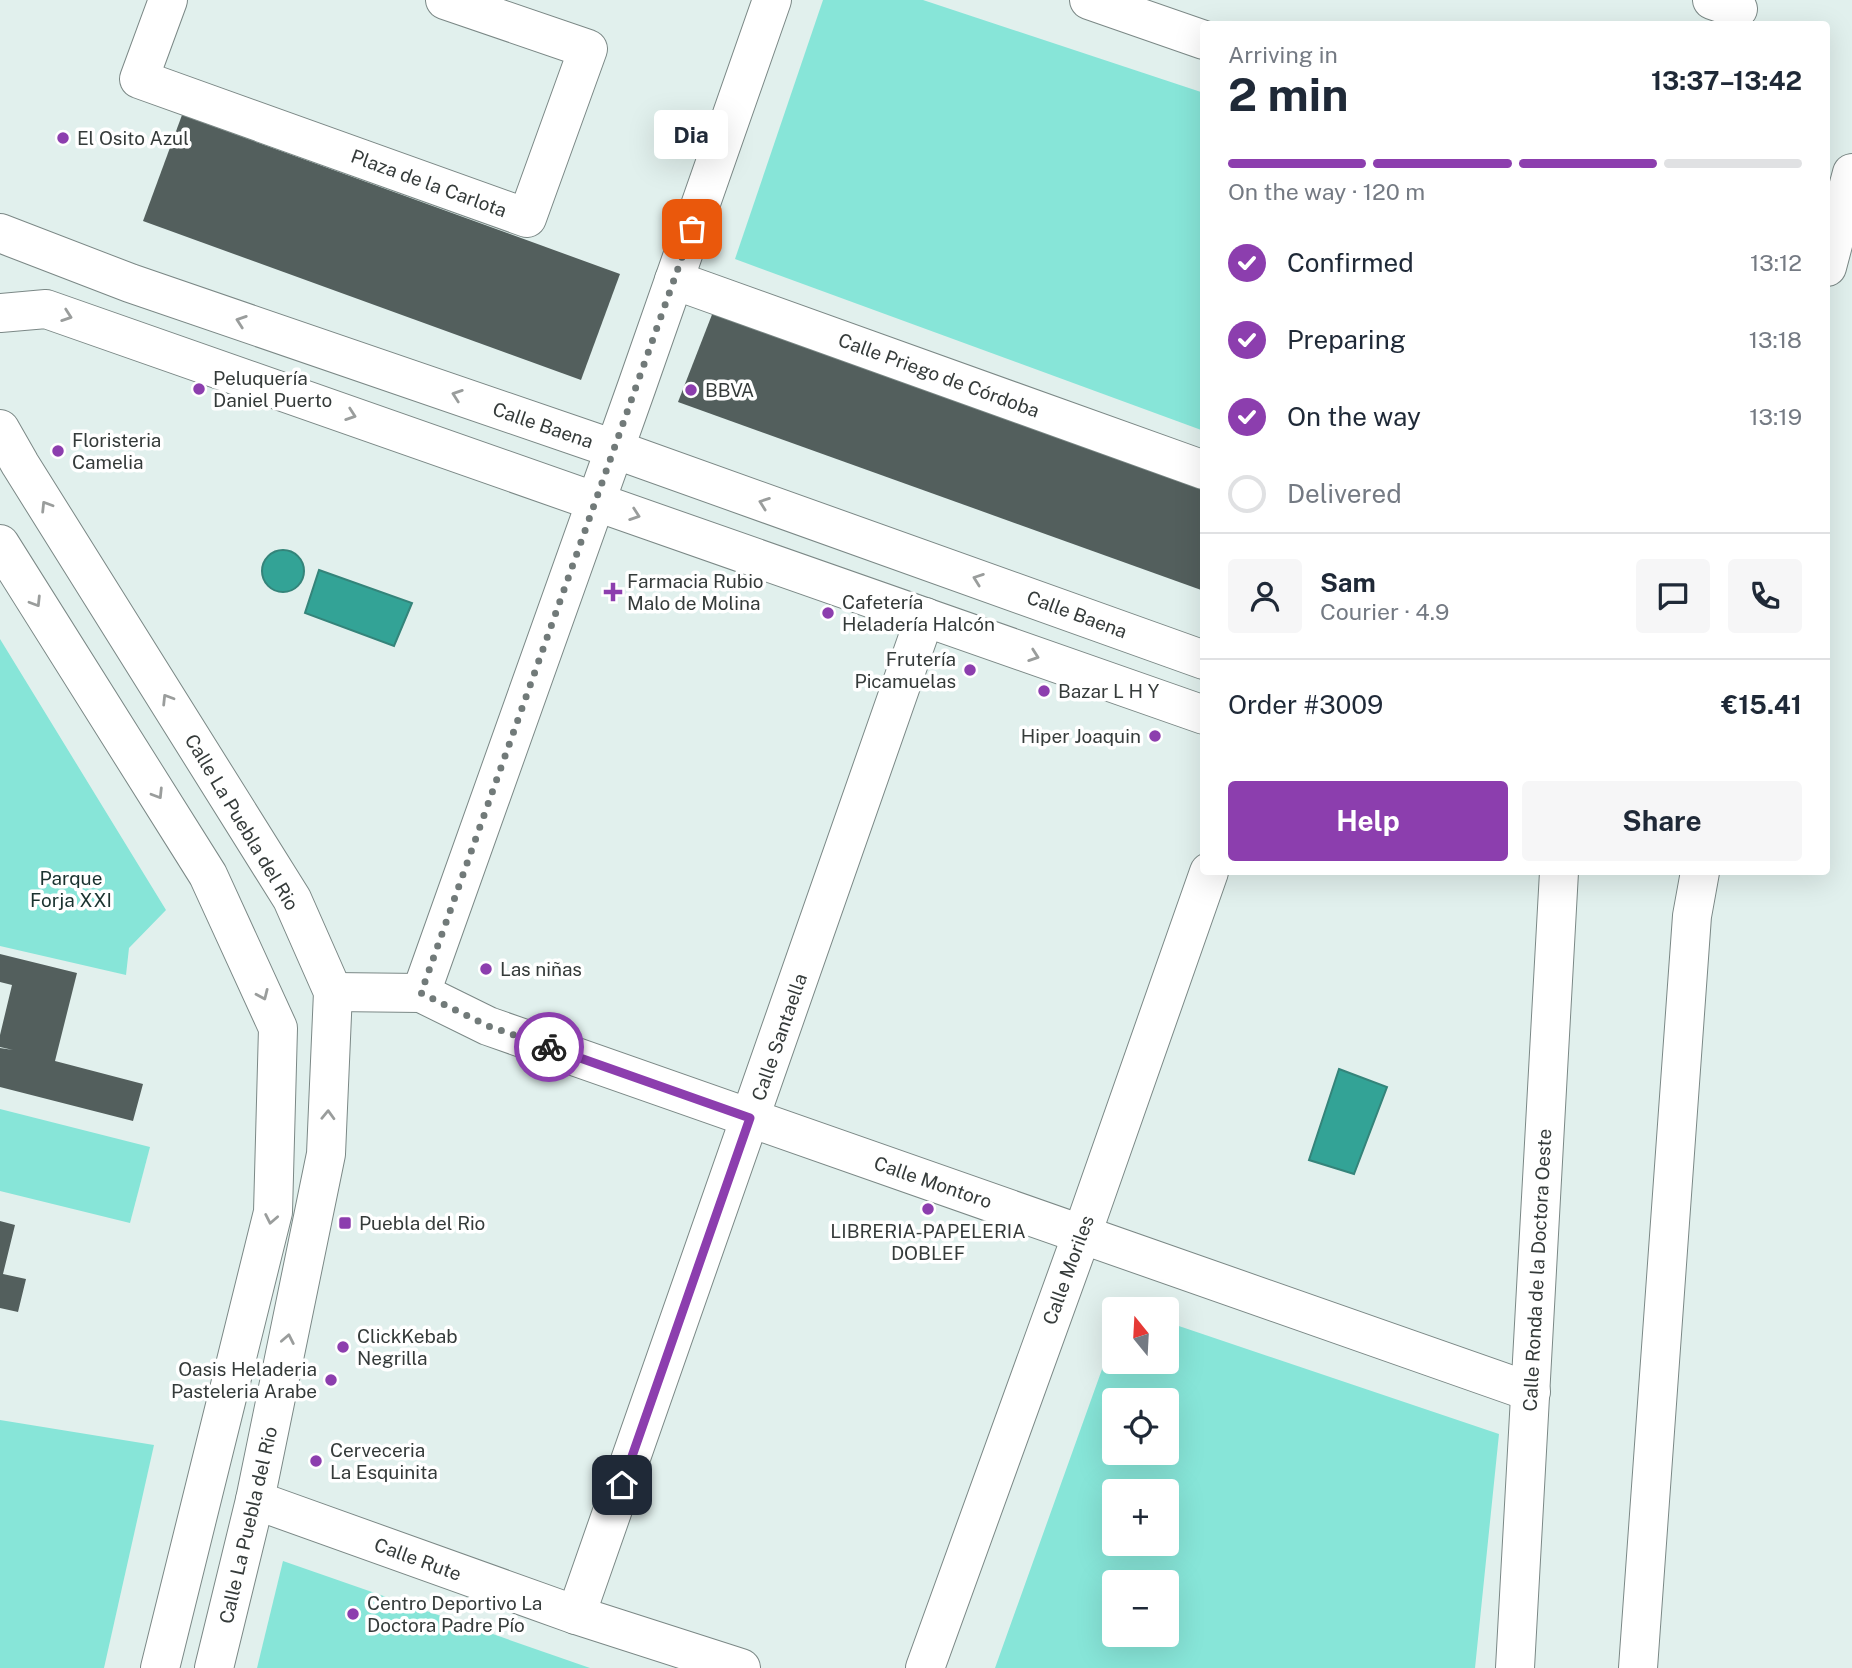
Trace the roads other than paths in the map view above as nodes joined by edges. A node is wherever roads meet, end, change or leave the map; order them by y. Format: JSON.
{"nodes":[{"id":1,"x":167,"y":0,"type":"edge"},
{"id":2,"x":445,"y":0,"type":"edge"},
{"id":3,"x":772,"y":0,"type":"edge"},
{"id":4,"x":1089,"y":0,"type":"edge"},
{"id":5,"x":1200,"y":39,"type":"edge"},
{"id":6,"x":1852,"y":173,"type":"edge"},
{"id":7,"x":0,"y":233,"type":"edge"},
{"id":8,"x":1830,"y":256,"type":"edge"},
{"id":9,"x":674,"y":279,"type":"junction"},
{"id":10,"x":0,"y":313,"type":"edge"},
{"id":11,"x":0,"y":429,"type":"edge"},
{"id":12,"x":614,"y":449,"type":"junction"},
{"id":13,"x":1200,"y":469,"type":"edge"},
{"id":14,"x":596,"y":501,"type":"junction"},
{"id":15,"x":0,"y":544,"type":"edge"},
{"id":16,"x":925,"y":617,"type":"junction"},
{"id":17,"x":1200,"y":659,"type":"edge"},
{"id":18,"x":1200,"y":714,"type":"edge"},
{"id":19,"x":1208,"y":875,"type":"edge"},
{"id":20,"x":1559,"y":875,"type":"edge"},
{"id":21,"x":1699,"y":875,"type":"edge"},
{"id":22,"x":333,"y":992,"type":"junction"},
{"id":23,"x":421,"y":993,"type":"junction"},
{"id":24,"x":750,"y":1118,"type":"junction"},
{"id":25,"x":1082,"y":1234,"type":"junction"},
{"id":26,"x":1531,"y":1392,"type":"junction"},
{"id":27,"x":256,"y":1500,"type":"junction"},
{"id":28,"x":576,"y":1615,"type":"junction"},
{"id":29,"x":160,"y":1668,"type":"edge"},
{"id":30,"x":214,"y":1668,"type":"edge"},
{"id":31,"x":741,"y":1668,"type":"edge"},
{"id":32,"x":925,"y":1668,"type":"edge"},
{"id":33,"x":1516,"y":1668,"type":"edge"},
{"id":34,"x":1638,"y":1668,"type":"edge"}],
"edges":[{"from":1,"to":2,"type":"street","name":"Plaza de la Carlota"},
{"from":3,"to":9,"type":"street"},
{"from":4,"to":5,"type":"street"},
{"from":6,"to":8,"type":"street"},
{"from":12,"to":7,"type":"street","name":"Calle Baena","one_way":true},
{"from":9,"to":12,"type":"street"},
{"from":9,"to":13,"type":"street","name":"Calle Priego de Córdoba"},
{"from":10,"to":14,"type":"street","one_way":true},
{"from":22,"to":11,"type":"street","name":"Calle La Puebla del Rio","one_way":true},
{"from":12,"to":14,"type":"street"},
{"from":17,"to":12,"type":"street","name":"Calle Baena","one_way":true},
{"from":14,"to":16,"type":"street","one_way":true},
{"from":14,"to":23,"type":"street"},
{"from":15,"to":29,"type":"street","one_way":true},
{"from":16,"to":18,"type":"street","one_way":true},
{"from":16,"to":24,"type":"street","name":"Calle Santaella"},
{"from":19,"to":25,"type":"street","name":"Calle Moriles"},
{"from":20,"to":26,"type":"street","name":"Calle Ronda de la Doctora Oeste"},
{"from":21,"to":34,"type":"street"},
{"from":22,"to":23,"type":"street","name":"Calle Montoro"},
{"from":27,"to":22,"type":"street","name":"Calle La Puebla del Rio","one_way":true},
{"from":23,"to":24,"type":"street","name":"Calle Montoro"},
{"from":24,"to":25,"type":"street","name":"Calle Montoro"},
{"from":24,"to":28,"type":"street","name":"Calle Santaella"},
{"from":25,"to":26,"type":"street","name":"Calle Montoro"},
{"from":25,"to":32,"type":"street","name":"Calle Moriles"},
{"from":26,"to":33,"type":"street","name":"Calle Ronda de la Doctora Oeste"},
{"from":27,"to":28,"type":"street","name":"Calle Rute"},
{"from":27,"to":30,"type":"street","name":"Calle La Puebla del Rio"},
{"from":28,"to":31,"type":"street","name":"Calle Rute"}]}
